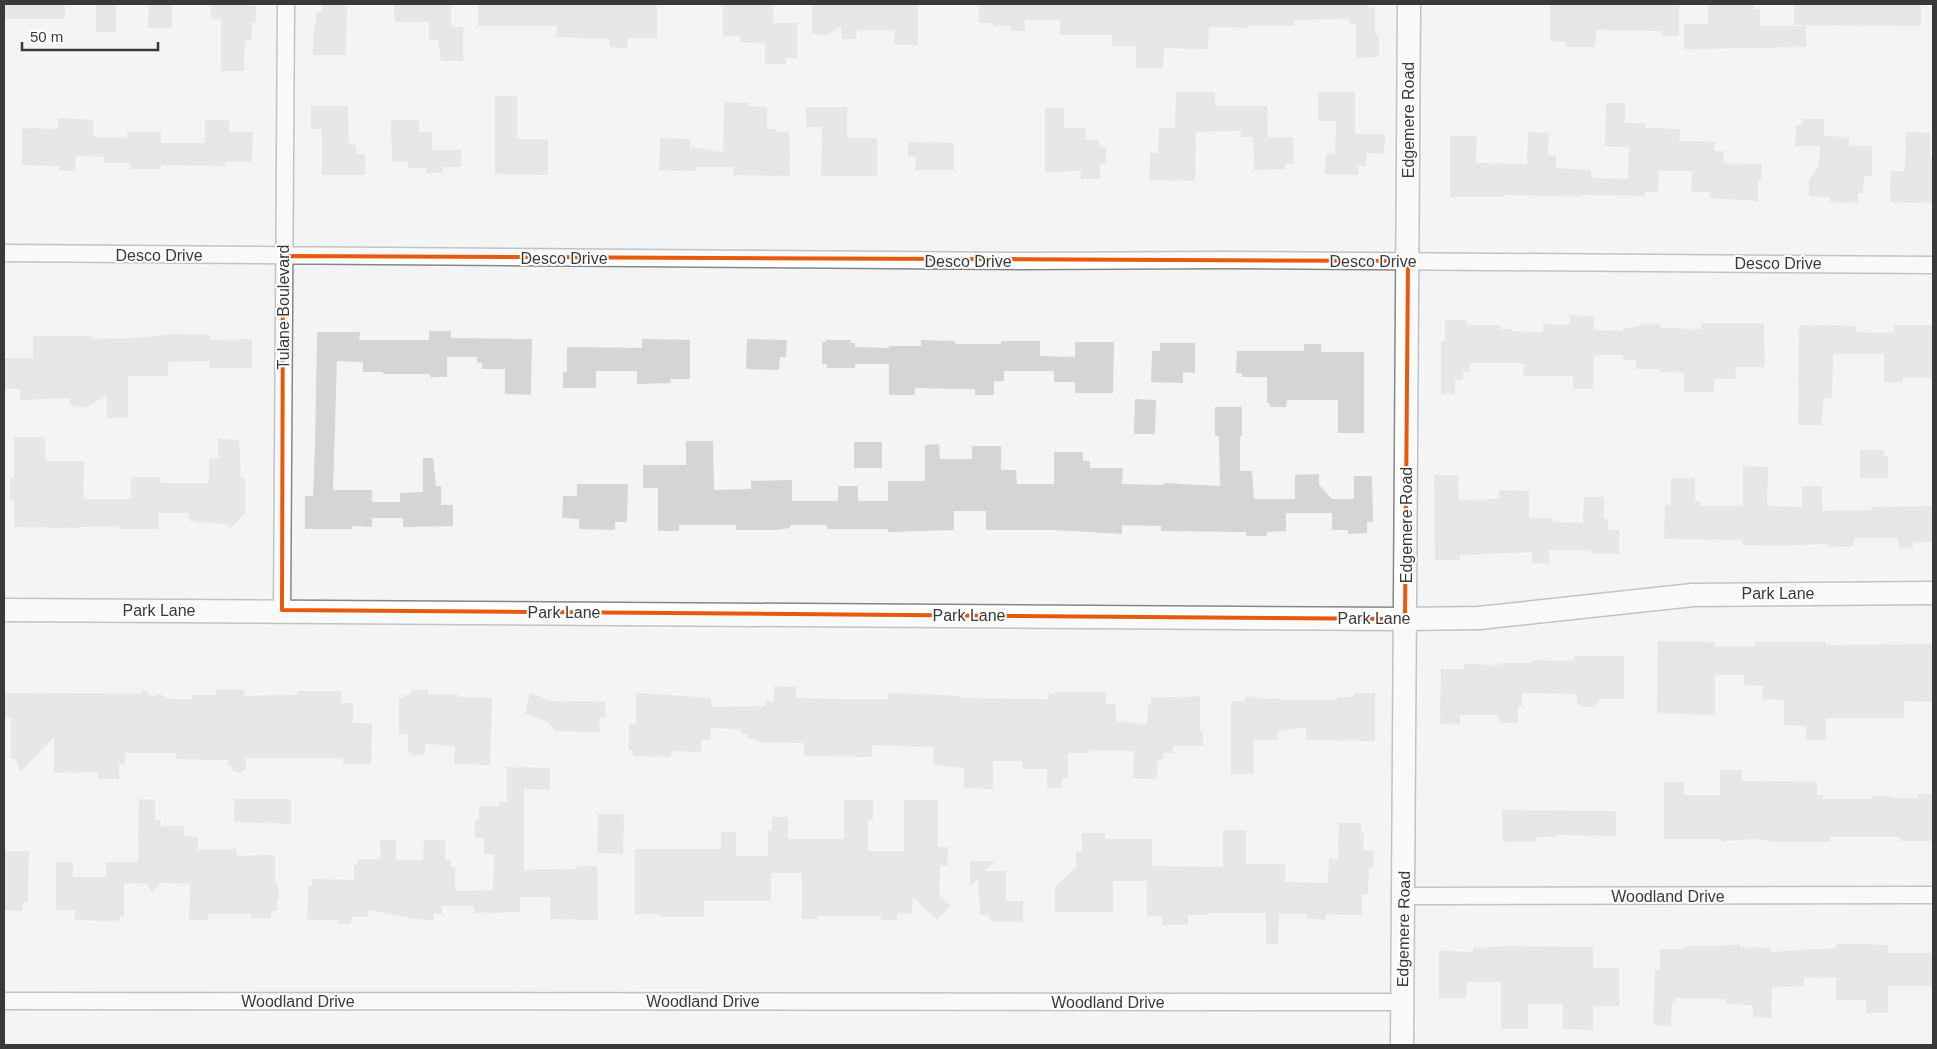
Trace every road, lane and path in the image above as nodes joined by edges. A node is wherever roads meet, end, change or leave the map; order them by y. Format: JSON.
{"nodes":[{"id":1,"x":286,"y":4,"type":"edge"},
{"id":2,"x":1409,"y":4,"type":"edge"},
{"id":3,"x":4,"y":253,"type":"edge"},
{"id":4,"x":283,"y":256,"type":"junction"},
{"id":5,"x":1408,"y":261,"type":"junction"},
{"id":6,"x":1933,"y":264,"type":"edge"},
{"id":7,"x":1933,"y":593,"type":"edge"},
{"id":8,"x":4,"y":610,"type":"edge"},
{"id":9,"x":282,"y":610,"type":"junction"},
{"id":10,"x":1405,"y":619,"type":"junction"},
{"id":11,"x":1933,"y":895,"type":"edge"},
{"id":12,"x":1403,"y":896,"type":"junction"},
{"id":13,"x":4,"y":1001,"type":"edge"},
{"id":14,"x":1402,"y":1002,"type":"junction"},
{"id":15,"x":1402,"y":1045,"type":"edge"}],
"edges":[{"from":1,"to":4,"type":"street","name":"Tulane Boulevard"},
{"from":2,"to":5,"type":"street","name":"Edgemere Road"},
{"from":3,"to":4,"type":"street","name":"Desco Drive"},
{"from":4,"to":5,"type":"street","name":"Desco Drive"},
{"from":4,"to":9,"type":"street","name":"Tulane Boulevard"},
{"from":5,"to":6,"type":"street","name":"Desco Drive"},
{"from":5,"to":10,"type":"street","name":"Edgemere Road"},
{"from":7,"to":10,"type":"street","name":"Park Lane"},
{"from":8,"to":9,"type":"street","name":"Park Lane"},
{"from":9,"to":10,"type":"street","name":"Park Lane"},
{"from":10,"to":12,"type":"street","name":"Edgemere Road"},
{"from":11,"to":12,"type":"street","name":"Woodland Drive"},
{"from":12,"to":14,"type":"street","name":"Edgemere Road"},
{"from":13,"to":14,"type":"street","name":"Woodland Drive"},
{"from":14,"to":15,"type":"street","name":"Edgemere Road"}]}
